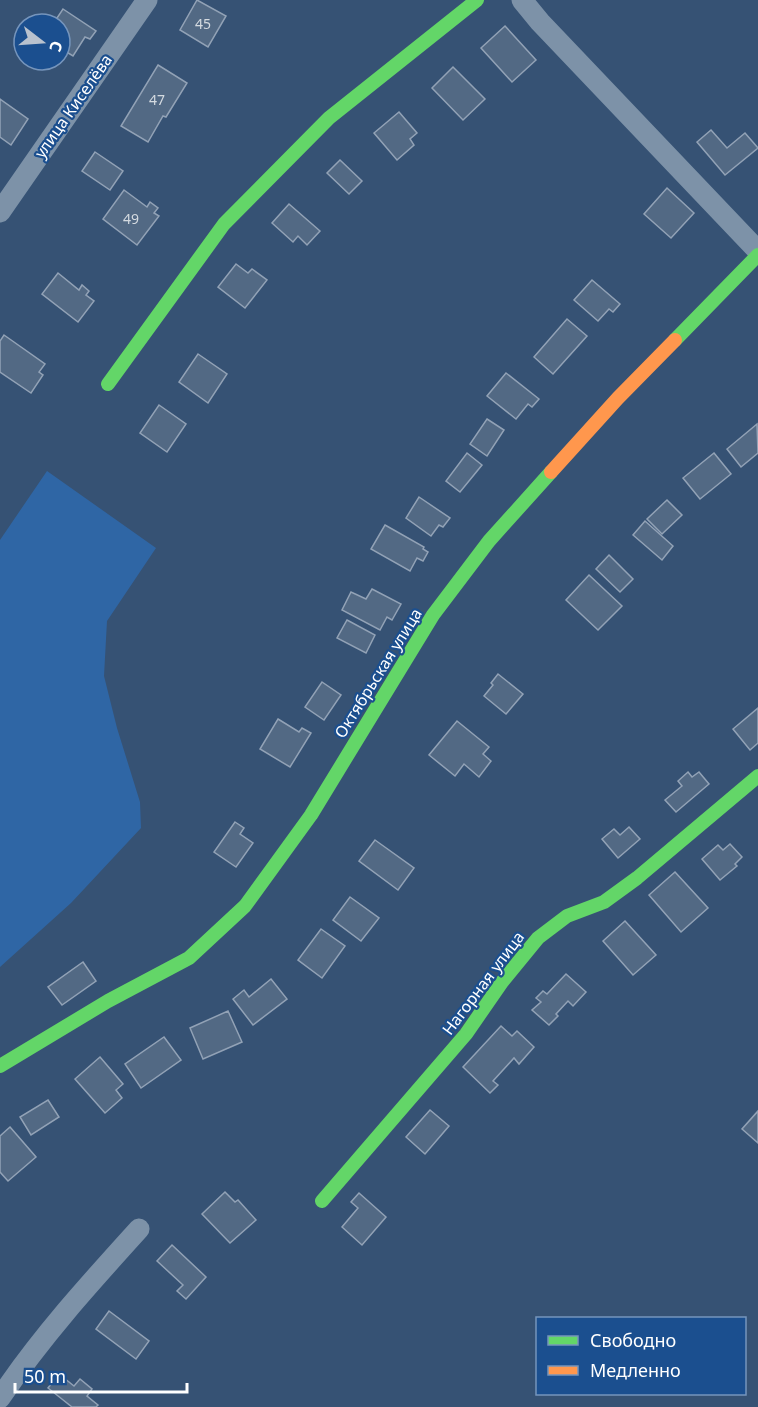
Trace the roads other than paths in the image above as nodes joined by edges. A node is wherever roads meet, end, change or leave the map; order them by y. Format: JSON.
{"nodes":[{"id":1,"x":147,"y":0,"type":"edge"},
{"id":2,"x":477,"y":0,"type":"edge"},
{"id":3,"x":522,"y":0,"type":"edge"},
{"id":4,"x":0,"y":212,"type":"edge"},
{"id":5,"x":758,"y":253,"type":"edge"},
{"id":6,"x":108,"y":384,"type":"dead end"},
{"id":7,"x":758,"y":776,"type":"edge"},
{"id":8,"x":0,"y":1066,"type":"edge"},
{"id":9,"x":322,"y":1201,"type":"dead end"},
{"id":10,"x":139,"y":1228,"type":"dead end"},
{"id":11,"x":0,"y":1398,"type":"edge"}],
"edges":[{"from":1,"to":4,"type":"street","name":"улица Киселёва"},
{"from":2,"to":6,"type":"street"},
{"from":3,"to":5,"type":"street"},
{"from":5,"to":8,"type":"street","name":"Октябрьская улица"},
{"from":7,"to":9,"type":"street","name":"Нагорная улица"},
{"from":10,"to":11,"type":"street"}]}
